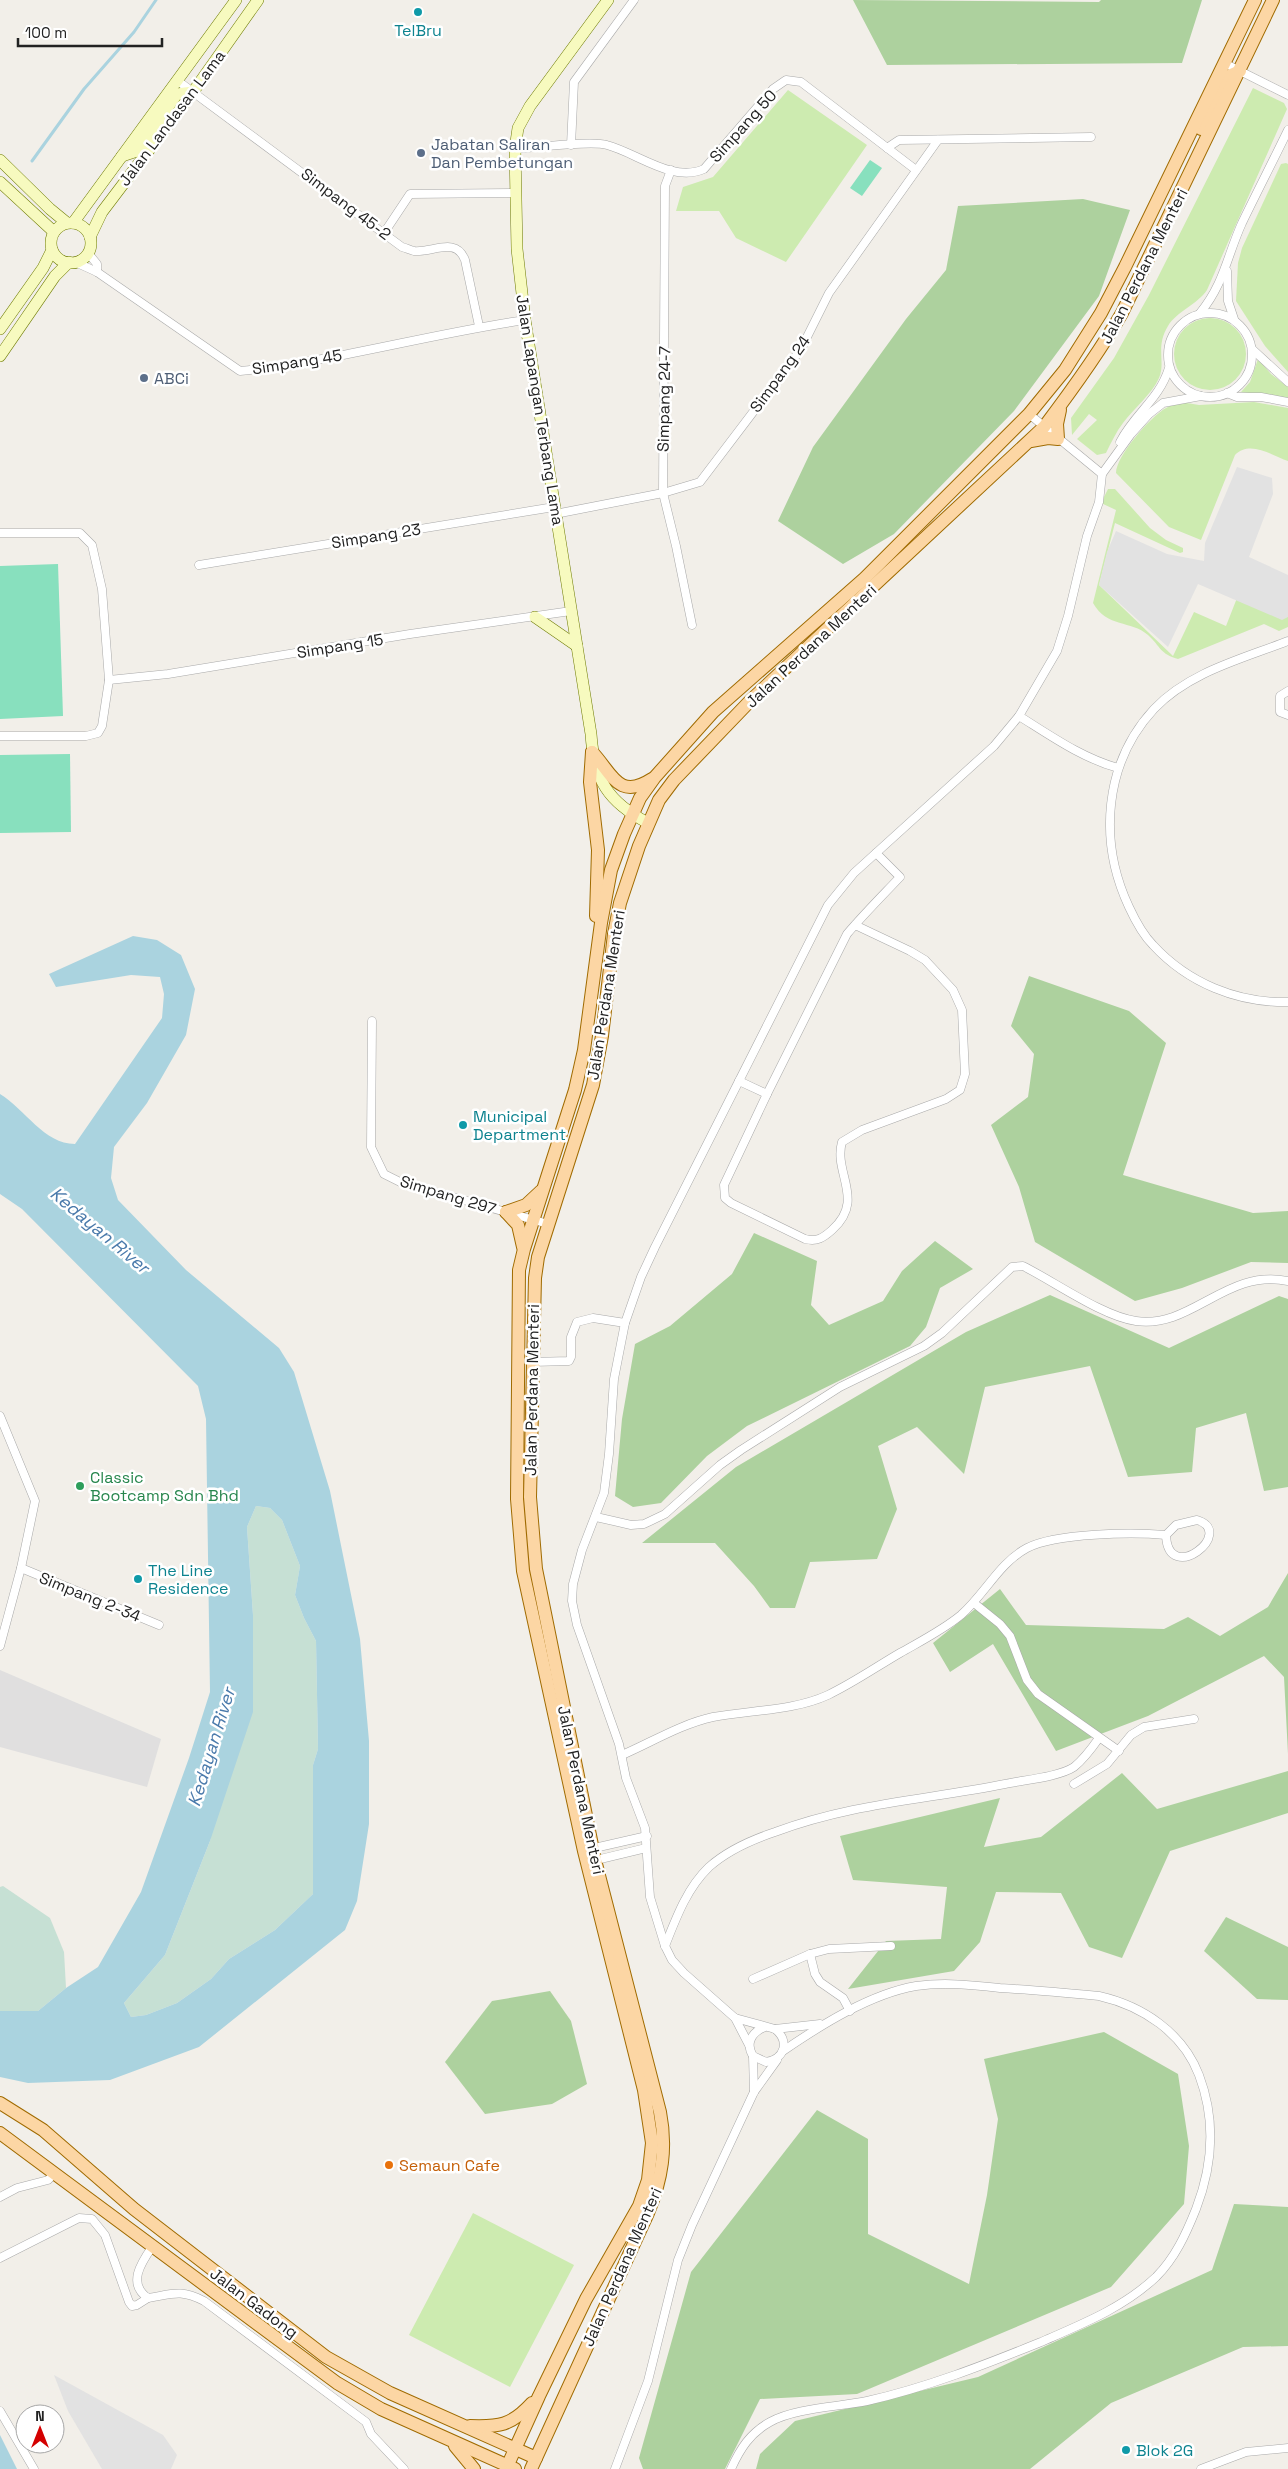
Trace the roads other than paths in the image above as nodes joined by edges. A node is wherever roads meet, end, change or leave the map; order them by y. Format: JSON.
{"nodes":[{"id":1,"x":236,"y":0,"type":"edge"},
{"id":2,"x":258,"y":0,"type":"edge"},
{"id":3,"x":608,"y":0,"type":"edge"},
{"id":4,"x":634,"y":0,"type":"edge"},
{"id":5,"x":1255,"y":0,"type":"edge"},
{"id":6,"x":1273,"y":0,"type":"edge"},
{"id":7,"x":1224,"y":63,"type":"junction"},
{"id":8,"x":1240,"y":71,"type":"junction"},
{"id":9,"x":178,"y":81,"type":"junction"},
{"id":10,"x":193,"y":92,"type":"junction"},
{"id":11,"x":1288,"y":95,"type":"edge"},
{"id":12,"x":1288,"y":130,"type":"edge"},
{"id":13,"x":1091,"y":137,"type":"dead end"},
{"id":14,"x":938,"y":140,"type":"junction"},
{"id":15,"x":571,"y":145,"type":"junction"},
{"id":16,"x":887,"y":148,"type":"junction"},
{"id":17,"x":515,"y":149,"type":"junction"},
{"id":18,"x":122,"y":156,"type":"junction"},
{"id":19,"x":0,"y":160,"type":"edge"},
{"id":20,"x":670,"y":170,"type":"junction"},
{"id":21,"x":916,"y":170,"type":"junction"},
{"id":22,"x":1169,"y":177,"type":"junction"},
{"id":23,"x":0,"y":182,"type":"edge"},
{"id":24,"x":515,"y":194,"type":"junction"},
{"id":25,"x":70,"y":223,"type":"junction"},
{"id":26,"x":54,"y":232,"type":"junction"},
{"id":27,"x":384,"y":233,"type":"junction"},
{"id":28,"x":90,"y":237,"type":"junction"},
{"id":29,"x":52,"y":250,"type":"junction"},
{"id":30,"x":88,"y":252,"type":"junction"},
{"id":31,"x":72,"y":262,"type":"junction"},
{"id":32,"x":1227,"y":269,"type":"junction"},
{"id":33,"x":97,"y":272,"type":"junction"},
{"id":34,"x":1200,"y":313,"type":"junction"},
{"id":35,"x":1234,"y":319,"type":"junction"},
{"id":36,"x":525,"y":320,"type":"junction"},
{"id":37,"x":479,"y":326,"type":"junction"},
{"id":38,"x":0,"y":329,"type":"edge"},
{"id":39,"x":1252,"y":349,"type":"junction"},
{"id":40,"x":0,"y":356,"type":"edge"},
{"id":41,"x":1169,"y":368,"type":"junction"},
{"id":42,"x":1288,"y":382,"type":"edge"},
{"id":43,"x":1228,"y":393,"type":"junction"},
{"id":44,"x":1201,"y":396,"type":"junction"},
{"id":45,"x":1062,"y":402,"type":"junction"},
{"id":46,"x":1288,"y":402,"type":"edge"},
{"id":47,"x":1029,"y":414,"type":"junction"},
{"id":48,"x":1044,"y":427,"type":"junction"},
{"id":49,"x":1058,"y":439,"type":"junction"},
{"id":50,"x":1030,"y":441,"type":"junction"},
{"id":51,"x":1111,"y":460,"type":"junction"},
{"id":52,"x":1102,"y":474,"type":"junction"},
{"id":53,"x":663,"y":493,"type":"junction"},
{"id":54,"x":554,"y":510,"type":"junction"},
{"id":55,"x":0,"y":533,"type":"edge"},
{"id":56,"x":199,"y":565,"type":"dead end"},
{"id":57,"x":571,"y":611,"type":"junction"},
{"id":58,"x":536,"y":617,"type":"junction"},
{"id":59,"x":692,"y":625,"type":"dead end"},
{"id":60,"x":1288,"y":642,"type":"edge"},
{"id":61,"x":577,"y":646,"type":"junction"},
{"id":62,"x":109,"y":680,"type":"junction"},
{"id":63,"x":1288,"y":692,"type":"edge"},
{"id":64,"x":1288,"y":715,"type":"edge"},
{"id":65,"x":1019,"y":716,"type":"junction"},
{"id":66,"x":0,"y":736,"type":"edge"},
{"id":67,"x":592,"y":752,"type":"junction"},
{"id":68,"x":1118,"y":768,"type":"junction"},
{"id":69,"x":655,"y":777,"type":"junction"},
{"id":70,"x":632,"y":815,"type":"junction"},
{"id":71,"x":648,"y":823,"type":"junction"},
{"id":72,"x":876,"y":853,"type":"junction"},
{"id":73,"x":855,"y":925,"type":"junction"},
{"id":74,"x":596,"y":956,"type":"junction"},
{"id":75,"x":1288,"y":1002,"type":"edge"},
{"id":76,"x":372,"y":1021,"type":"dead end"},
{"id":77,"x":739,"y":1081,"type":"junction"},
{"id":78,"x":767,"y":1094,"type":"junction"},
{"id":79,"x":543,"y":1189,"type":"junction"},
{"id":80,"x":506,"y":1212,"type":"junction"},
{"id":81,"x":533,"y":1220,"type":"junction"},
{"id":82,"x":548,"y":1224,"type":"junction"},
{"id":83,"x":524,"y":1249,"type":"junction"},
{"id":84,"x":1288,"y":1281,"type":"edge"},
{"id":85,"x":625,"y":1323,"type":"junction"},
{"id":86,"x":532,"y":1362,"type":"junction"},
{"id":87,"x":0,"y":1416,"type":"edge"},
{"id":88,"x":596,"y":1517,"type":"junction"},
{"id":89,"x":1166,"y":1536,"type":"junction"},
{"id":90,"x":21,"y":1568,"type":"junction"},
{"id":91,"x":974,"y":1602,"type":"junction"},
{"id":92,"x":159,"y":1625,"type":"dead end"},
{"id":93,"x":0,"y":1646,"type":"edge"},
{"id":94,"x":1194,"y":1719,"type":"dead end"},
{"id":95,"x":1099,"y":1738,"type":"junction"},
{"id":96,"x":1119,"y":1751,"type":"junction"},
{"id":97,"x":622,"y":1754,"type":"junction"},
{"id":98,"x":1074,"y":1784,"type":"dead end"},
{"id":99,"x":647,"y":1836,"type":"junction"},
{"id":100,"x":646,"y":1848,"type":"junction"},
{"id":101,"x":590,"y":1855,"type":"junction"},
{"id":102,"x":665,"y":1946,"type":"junction"},
{"id":103,"x":891,"y":1946,"type":"dead end"},
{"id":104,"x":810,"y":1954,"type":"junction"},
{"id":105,"x":753,"y":1979,"type":"dead end"},
{"id":106,"x":850,"y":2011,"type":"junction"},
{"id":107,"x":735,"y":2018,"type":"junction"},
{"id":108,"x":824,"y":2023,"type":"junction"},
{"id":109,"x":765,"y":2027,"type":"junction"},
{"id":110,"x":775,"y":2029,"type":"junction"},
{"id":111,"x":749,"y":2046,"type":"junction"},
{"id":112,"x":781,"y":2054,"type":"junction"},
{"id":113,"x":753,"y":2056,"type":"junction"},
{"id":114,"x":754,"y":2092,"type":"junction"},
{"id":115,"x":0,"y":2103,"type":"edge"},
{"id":116,"x":0,"y":2133,"type":"edge"},
{"id":117,"x":54,"y":2174,"type":"junction"},
{"id":118,"x":0,"y":2197,"type":"edge"},
{"id":119,"x":162,"y":2232,"type":"junction"},
{"id":120,"x":152,"y":2247,"type":"junction"},
{"id":121,"x":0,"y":2258,"type":"edge"},
{"id":122,"x":148,"y":2298,"type":"junction"},
{"id":123,"x":539,"y":2396,"type":"junction"},
{"id":124,"x":0,"y":2411,"type":"edge"},
{"id":125,"x":463,"y":2426,"type":"junction"},
{"id":126,"x":451,"y":2441,"type":"junction"},
{"id":127,"x":1288,"y":2448,"type":"edge"},
{"id":128,"x":515,"y":2449,"type":"junction"},
{"id":129,"x":534,"y":2464,"type":"edge"},
{"id":130,"x":509,"y":2468,"type":"edge"},
{"id":131,"x":34,"y":2469,"type":"edge"},
{"id":132,"x":404,"y":2469,"type":"edge"},
{"id":133,"x":474,"y":2469,"type":"edge"},
{"id":134,"x":615,"y":2469,"type":"edge"},
{"id":135,"x":731,"y":2469,"type":"edge"},
{"id":136,"x":1201,"y":2469,"type":"edge"}],
"edges":[{"from":1,"to":9,"type":"street","name":"Jalan Landasan Lama"},
{"from":2,"to":10,"type":"street","name":"Jalan Landasan Lama"},
{"from":3,"to":17,"type":"street","name":"Jalan Lapangan Terbang Lama"},
{"from":4,"to":15,"type":"street"},
{"from":5,"to":7,"type":"main road","name":"Jalan Perdana Menteri"},
{"from":6,"to":8,"type":"main road","name":"Jalan Perdana Menteri"},
{"from":7,"to":8,"type":"street"},
{"from":7,"to":22,"type":"main road","name":"Jalan Perdana Menteri"},
{"from":8,"to":11,"type":"street"},
{"from":8,"to":22,"type":"main road"},
{"from":8,"to":45,"type":"main road","name":"Jalan Perdana Menteri"},
{"from":9,"to":10,"type":"street","name":"Simpang 45-2"},
{"from":9,"to":18,"type":"street","name":"Jalan Landasan Lama"},
{"from":10,"to":18,"type":"street"},
{"from":10,"to":27,"type":"street","name":"Simpang 45-2"},
{"from":10,"to":28,"type":"street","name":"Jalan Landasan Lama"},
{"from":12,"to":32,"type":"street"},
{"from":13,"to":14,"type":"street"},
{"from":14,"to":16,"type":"street"},
{"from":14,"to":21,"type":"street","name":"Simpang 24"},
{"from":15,"to":17,"type":"street","name":"Simpang 50"},
{"from":15,"to":20,"type":"street","name":"Simpang 50"},
{"from":16,"to":20,"type":"street","name":"Simpang 50"},
{"from":16,"to":21,"type":"street","name":"Simpang 50"},
{"from":17,"to":24,"type":"street","name":"Jalan Lapangan Terbang Lama"},
{"from":18,"to":25,"type":"street","name":"Jalan Landasan Lama"},
{"from":19,"to":25,"type":"street"},
{"from":20,"to":53,"type":"street","name":"Simpang 24-7"},
{"from":21,"to":53,"type":"street","name":"Simpang 24"},
{"from":22,"to":47,"type":"main road","name":"Jalan Perdana Menteri"},
{"from":23,"to":26,"type":"street"},
{"from":24,"to":27,"type":"street"},
{"from":24,"to":36,"type":"street","name":"Jalan Lapangan Terbang Lama"},
{"from":25,"to":26,"type":"street"},
{"from":25,"to":28,"type":"street"},
{"from":26,"to":29,"type":"street"},
{"from":27,"to":37,"type":"street","name":"Simpang 45-2"},
{"from":28,"to":30,"type":"street"},
{"from":29,"to":31,"type":"street"},
{"from":29,"to":38,"type":"street"},
{"from":30,"to":31,"type":"street"},
{"from":30,"to":33,"type":"street"},
{"from":31,"to":33,"type":"street","name":"Simpang 45"},
{"from":31,"to":40,"type":"street"},
{"from":32,"to":34,"type":"street"},
{"from":32,"to":35,"type":"street"},
{"from":33,"to":37,"type":"street","name":"Simpang 45"},
{"from":34,"to":35,"type":"street"},
{"from":34,"to":41,"type":"street"},
{"from":35,"to":39,"type":"street"},
{"from":36,"to":37,"type":"street","name":"Simpang 45"},
{"from":36,"to":54,"type":"street","name":"Jalan Lapangan Terbang Lama"},
{"from":39,"to":42,"type":"street"},
{"from":39,"to":43,"type":"street"},
{"from":41,"to":44,"type":"street"},
{"from":41,"to":51,"type":"street"},
{"from":43,"to":44,"type":"street"},
{"from":43,"to":46,"type":"street"},
{"from":44,"to":51,"type":"street"},
{"from":45,"to":48,"type":"main road","name":"Jalan Perdana Menteri"},
{"from":45,"to":49,"type":"main road"},
{"from":47,"to":48,"type":"street"},
{"from":47,"to":69,"type":"main road","name":"Jalan Perdana Menteri"},
{"from":48,"to":49,"type":"street"},
{"from":48,"to":50,"type":"main road","name":"Jalan Perdana Menteri"},
{"from":49,"to":50,"type":"main road"},
{"from":49,"to":52,"type":"street"},
{"from":50,"to":71,"type":"main road","name":"Jalan Perdana Menteri"},
{"from":51,"to":52,"type":"street"},
{"from":52,"to":65,"type":"street"},
{"from":53,"to":54,"type":"street","name":"Simpang 24"},
{"from":53,"to":59,"type":"street","name":"Simpang 24-7"},
{"from":54,"to":56,"type":"street","name":"Simpang 23"},
{"from":54,"to":57,"type":"street","name":"Jalan Lapangan Terbang Lama"},
{"from":55,"to":62,"type":"street"},
{"from":57,"to":58,"type":"street","name":"Simpang 15"},
{"from":57,"to":61,"type":"street","name":"Jalan Lapangan Terbang Lama"},
{"from":58,"to":61,"type":"street"},
{"from":58,"to":62,"type":"street","name":"Simpang 15"},
{"from":60,"to":68,"type":"street"},
{"from":61,"to":67,"type":"street","name":"Jalan Lapangan Terbang Lama"},
{"from":62,"to":66,"type":"street"},
{"from":63,"to":64,"type":"street"},
{"from":65,"to":68,"type":"street"},
{"from":65,"to":72,"type":"street"},
{"from":67,"to":69,"type":"main road"},
{"from":67,"to":70,"type":"street","name":"Jalan Lapangan Terbang Lama"},
{"from":67,"to":74,"type":"main road"},
{"from":68,"to":75,"type":"street"},
{"from":69,"to":70,"type":"main road","name":"Jalan Perdana Menteri"},
{"from":70,"to":71,"type":"street","name":"Jalan Lapangan Terbang Lama"},
{"from":70,"to":74,"type":"main road","name":"Jalan Perdana Menteri"},
{"from":71,"to":82,"type":"main road","name":"Jalan Perdana Menteri"},
{"from":72,"to":73,"type":"street"},
{"from":72,"to":77,"type":"street"},
{"from":73,"to":78,"type":"street"},
{"from":73,"to":78,"type":"street"},
{"from":74,"to":79,"type":"main road","name":"Jalan Perdana Menteri"},
{"from":76,"to":80,"type":"street","name":"Simpang 297"},
{"from":77,"to":78,"type":"street"},
{"from":77,"to":85,"type":"street"},
{"from":79,"to":80,"type":"main road"},
{"from":79,"to":81,"type":"main road","name":"Jalan Perdana Menteri"},
{"from":80,"to":81,"type":"street","name":"Simpang 297"},
{"from":80,"to":83,"type":"main road"},
{"from":81,"to":82,"type":"street","name":"Simpang 297"},
{"from":81,"to":83,"type":"main road","name":"Jalan Perdana Menteri"},
{"from":82,"to":86,"type":"main road","name":"Jalan Perdana Menteri"},
{"from":83,"to":101,"type":"main road","name":"Jalan Perdana Menteri"},
{"from":84,"to":88,"type":"street"},
{"from":85,"to":86,"type":"street"},
{"from":85,"to":88,"type":"street"},
{"from":86,"to":101,"type":"main road","name":"Jalan Perdana Menteri"},
{"from":87,"to":90,"type":"street"},
{"from":88,"to":97,"type":"street"},
{"from":89,"to":89,"type":"street"},
{"from":89,"to":91,"type":"street"},
{"from":90,"to":92,"type":"street","name":"Simpang 2-34"},
{"from":90,"to":93,"type":"street"},
{"from":91,"to":95,"type":"street"},
{"from":91,"to":97,"type":"street"},
{"from":94,"to":96,"type":"street"},
{"from":95,"to":96,"type":"street"},
{"from":95,"to":102,"type":"street"},
{"from":96,"to":98,"type":"street"},
{"from":97,"to":99,"type":"street"},
{"from":99,"to":100,"type":"street"},
{"from":99,"to":101,"type":"street"},
{"from":100,"to":101,"type":"street"},
{"from":100,"to":102,"type":"street"},
{"from":101,"to":123,"type":"main road","name":"Jalan Perdana Menteri"},
{"from":101,"to":129,"type":"main road","name":"Jalan Perdana Menteri"},
{"from":102,"to":107,"type":"street"},
{"from":103,"to":104,"type":"street"},
{"from":104,"to":105,"type":"street"},
{"from":104,"to":106,"type":"street"},
{"from":106,"to":108,"type":"street"},
{"from":106,"to":135,"type":"street"},
{"from":107,"to":109,"type":"street"},
{"from":107,"to":111,"type":"street"},
{"from":108,"to":110,"type":"street"},
{"from":108,"to":112,"type":"street"},
{"from":109,"to":110,"type":"street"},
{"from":109,"to":111,"type":"street"},
{"from":110,"to":112,"type":"street"},
{"from":111,"to":113,"type":"street"},
{"from":112,"to":113,"type":"street"},
{"from":112,"to":114,"type":"street"},
{"from":113,"to":114,"type":"street"},
{"from":114,"to":134,"type":"street"},
{"from":115,"to":119,"type":"main road","name":"Jalan Gadong"},
{"from":116,"to":117,"type":"main road","name":"Jalan Gadong"},
{"from":117,"to":118,"type":"street"},
{"from":117,"to":120,"type":"main road","name":"Jalan Gadong"},
{"from":119,"to":120,"type":"main road"},
{"from":119,"to":125,"type":"main road","name":"Jalan Gadong"},
{"from":120,"to":122,"type":"street"},
{"from":120,"to":126,"type":"main road","name":"Jalan Gadong"},
{"from":121,"to":122,"type":"street"},
{"from":122,"to":132,"type":"street"},
{"from":123,"to":125,"type":"main road"},
{"from":123,"to":128,"type":"main road","name":"Jalan Perdana Menteri"},
{"from":124,"to":131,"type":"street"},
{"from":125,"to":128,"type":"main road","name":"Jalan Gadong"},
{"from":126,"to":130,"type":"main road","name":"Jalan Gadong"},
{"from":126,"to":133,"type":"main road"},
{"from":127,"to":136,"type":"street"},
{"from":128,"to":129,"type":"main road","name":"Jalan Gadong"},
{"from":128,"to":130,"type":"main road","name":"Jalan Perdana Menteri"}]}
